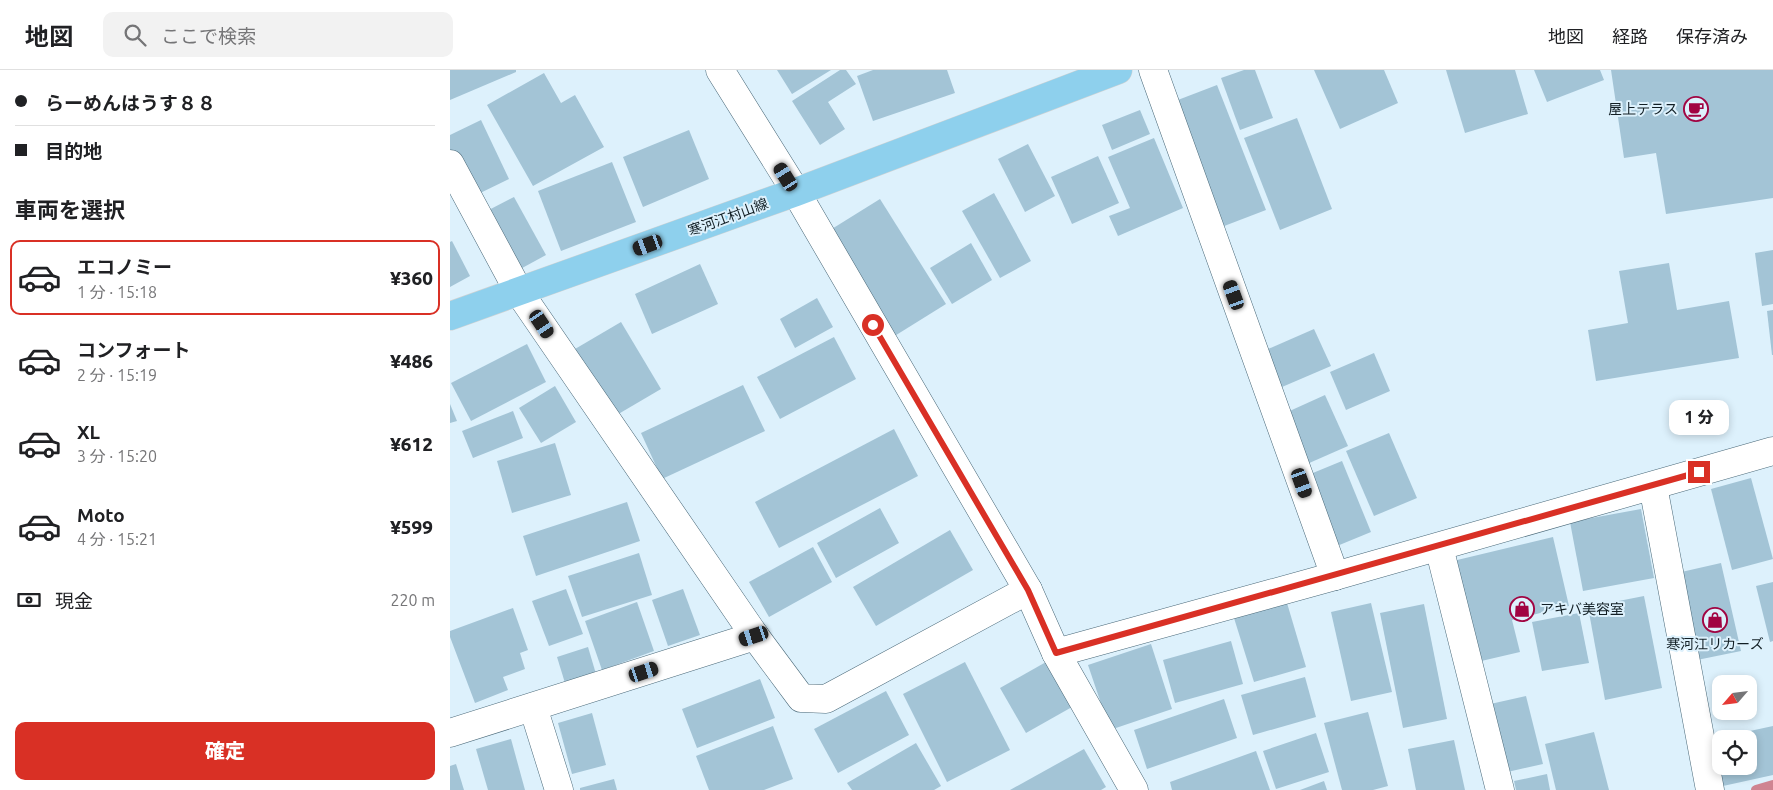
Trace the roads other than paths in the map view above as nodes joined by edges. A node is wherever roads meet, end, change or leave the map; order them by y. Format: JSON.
{"nodes":[{"id":1,"x":720,"y":70,"type":"edge"},
{"id":2,"x":1118,"y":70,"type":"edge"},
{"id":3,"x":1153,"y":70,"type":"edge"},
{"id":4,"x":450,"y":164,"type":"edge"},
{"id":5,"x":796,"y":192,"type":"junction"},
{"id":6,"x":519,"y":292,"type":"junction"},
{"id":7,"x":450,"y":316,"type":"edge"},
{"id":8,"x":1773,"y":451,"type":"edge"},
{"id":9,"x":1653,"y":486,"type":"junction"},
{"id":10,"x":1439,"y":546,"type":"junction"},
{"id":11,"x":1335,"y":576,"type":"junction"},
{"id":12,"x":1028,"y":590,"type":"junction"},
{"id":13,"x":754,"y":636,"type":"junction"},
{"id":14,"x":1056,"y":653,"type":"junction"},
{"id":15,"x":533,"y":707,"type":"junction"},
{"id":16,"x":450,"y":733,"type":"edge"},
{"id":17,"x":559,"y":790,"type":"edge"},
{"id":18,"x":1134,"y":790,"type":"edge"},
{"id":19,"x":1500,"y":790,"type":"edge"},
{"id":20,"x":1710,"y":790,"type":"edge"}],
"edges":[{"from":1,"to":5,"type":"lane"},
{"from":2,"to":5,"type":"main road","name":"寒河江村山線"},
{"from":3,"to":11,"type":"lane"},
{"from":4,"to":6,"type":"lane"},
{"from":5,"to":6,"type":"main road","name":"寒河江村山線"},
{"from":5,"to":12,"type":"lane"},
{"from":6,"to":7,"type":"main road","name":"寒河江村山線"},
{"from":6,"to":13,"type":"lane"},
{"from":8,"to":9,"type":"lane"},
{"from":9,"to":10,"type":"lane"},
{"from":9,"to":20,"type":"lane"},
{"from":10,"to":11,"type":"lane"},
{"from":10,"to":19,"type":"lane"},
{"from":11,"to":14,"type":"lane"},
{"from":12,"to":13,"type":"lane"},
{"from":12,"to":14,"type":"lane"},
{"from":13,"to":15,"type":"lane"},
{"from":14,"to":18,"type":"lane"},
{"from":15,"to":16,"type":"lane"},
{"from":15,"to":17,"type":"lane"}]}
